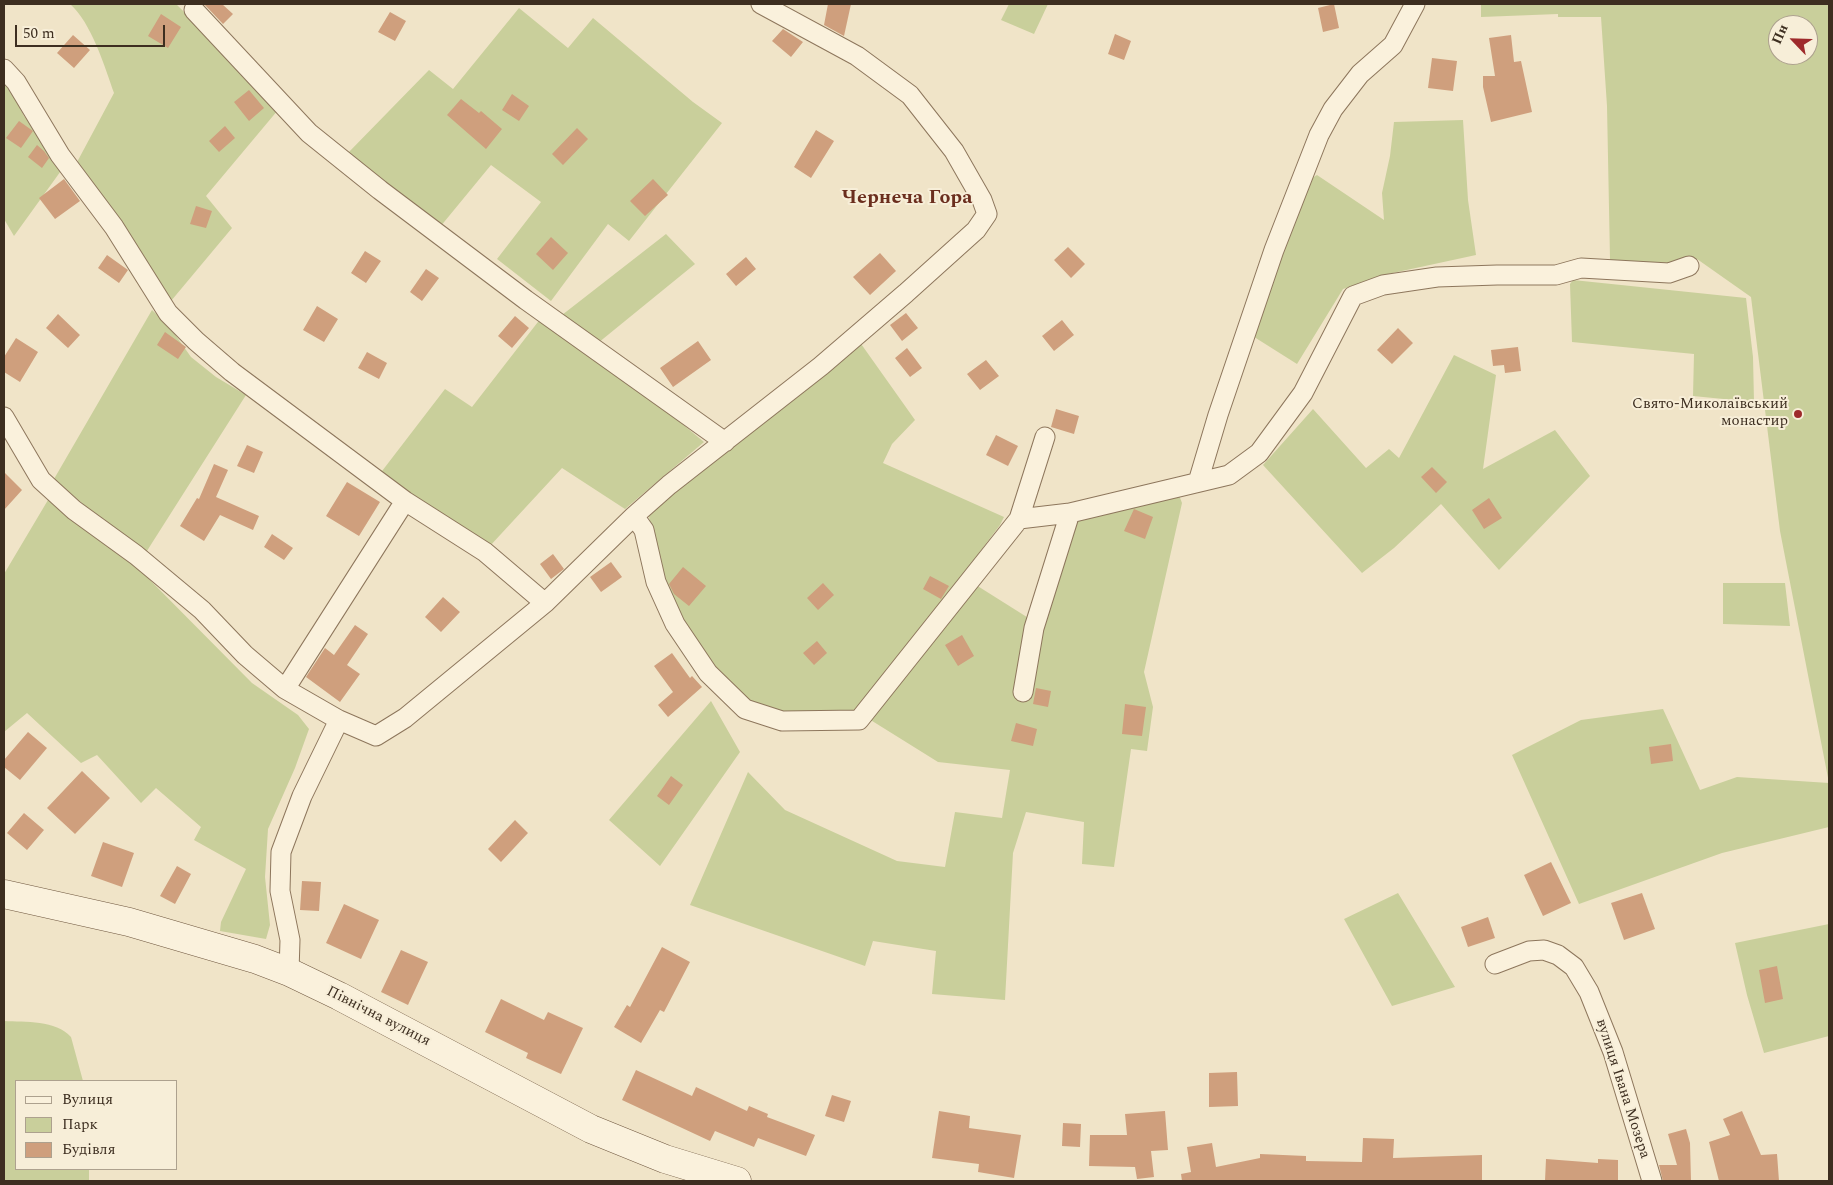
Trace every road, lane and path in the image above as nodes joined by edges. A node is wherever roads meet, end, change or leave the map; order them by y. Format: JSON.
{"nodes":[{"id":1,"x":761,"y":4,"type":"edge"},
{"id":2,"x":1415,"y":4,"type":"edge"},
{"id":3,"x":194,"y":10,"type":"dead end"},
{"id":4,"x":4,"y":69,"type":"edge"},
{"id":5,"x":1689,"y":266,"type":"dead end"},
{"id":6,"x":4,"y":417,"type":"edge"},
{"id":7,"x":1045,"y":437,"type":"dead end"},
{"id":8,"x":725,"y":442,"type":"junction"},
{"id":9,"x":1198,"y":482,"type":"junction"},
{"id":10,"x":405,"y":500,"type":"junction"},
{"id":11,"x":1070,"y":513,"type":"junction"},
{"id":12,"x":634,"y":516,"type":"junction"},
{"id":13,"x":1020,"y":519,"type":"junction"},
{"id":14,"x":545,"y":603,"type":"junction"},
{"id":15,"x":285,"y":690,"type":"junction"},
{"id":16,"x":1024,"y":692,"type":"dead end"},
{"id":17,"x":338,"y":720,"type":"junction"},
{"id":18,"x":4,"y":894,"type":"edge"},
{"id":19,"x":1495,"y":964,"type":"dead end"},
{"id":20,"x":289,"y":972,"type":"junction"},
{"id":21,"x":737,"y":1181,"type":"edge"},
{"id":22,"x":1652,"y":1181,"type":"edge"}],
"edges":[{"from":1,"to":8,"type":"street"},
{"from":2,"to":9,"type":"street"},
{"from":3,"to":8,"type":"street"},
{"from":4,"to":10,"type":"street"},
{"from":5,"to":9,"type":"street"},
{"from":6,"to":15,"type":"street"},
{"from":7,"to":13,"type":"street"},
{"from":8,"to":12,"type":"street"},
{"from":9,"to":11,"type":"street"},
{"from":10,"to":14,"type":"street"},
{"from":10,"to":15,"type":"street"},
{"from":11,"to":13,"type":"street"},
{"from":11,"to":16,"type":"street"},
{"from":12,"to":13,"type":"street"},
{"from":12,"to":14,"type":"street"},
{"from":14,"to":17,"type":"street"},
{"from":15,"to":17,"type":"street"},
{"from":17,"to":20,"type":"street"},
{"from":18,"to":20,"type":"street","name":"Північна вулиця"},
{"from":19,"to":22,"type":"street","name":"вулиця Івана Мозера"},
{"from":20,"to":21,"type":"street","name":"Північна вулиця"}]}
